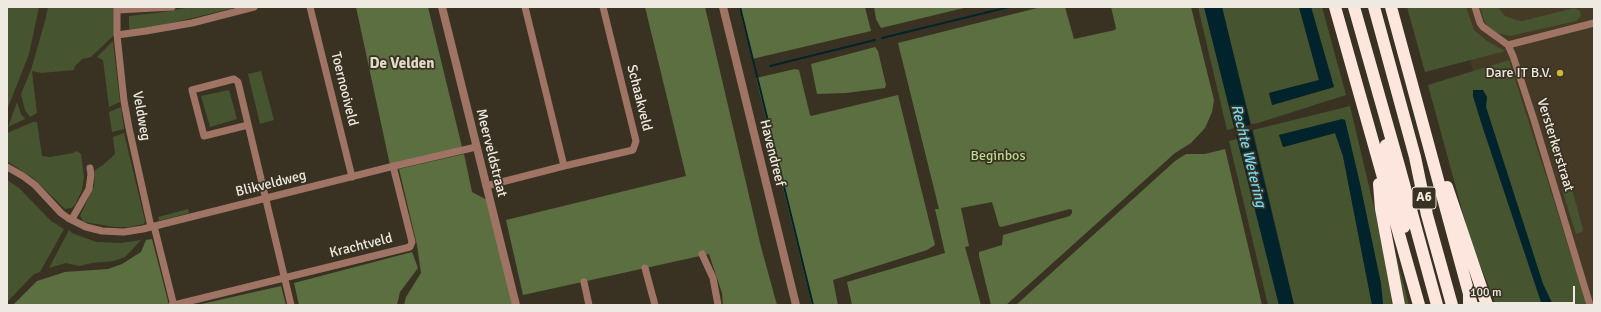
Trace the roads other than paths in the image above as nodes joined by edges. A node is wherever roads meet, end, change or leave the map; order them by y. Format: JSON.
{"nodes":[{"id":1,"x":172,"y":7,"type":"edge"},
{"id":2,"x":254,"y":7,"type":"edge"},
{"id":3,"x":310,"y":7,"type":"edge"},
{"id":4,"x":442,"y":7,"type":"edge"},
{"id":5,"x":525,"y":7,"type":"edge"},
{"id":6,"x":603,"y":7,"type":"edge"},
{"id":7,"x":723,"y":7,"type":"edge"},
{"id":8,"x":1335,"y":7,"type":"edge"},
{"id":9,"x":1354,"y":7,"type":"edge"},
{"id":10,"x":1374,"y":7,"type":"edge"},
{"id":11,"x":1391,"y":7,"type":"edge"},
{"id":12,"x":1475,"y":7,"type":"edge"},
{"id":13,"x":117,"y":8,"type":"edge"},
{"id":14,"x":1594,"y":23,"type":"edge"},
{"id":15,"x":117,"y":35,"type":"junction"},
{"id":16,"x":1508,"y":45,"type":"junction"},
{"id":17,"x":1377,"y":93,"type":"junction"},
{"id":18,"x":248,"y":125,"type":"junction"},
{"id":19,"x":1428,"y":138,"type":"junction"},
{"id":20,"x":476,"y":147,"type":"junction"},
{"id":21,"x":1376,"y":155,"type":"junction"},
{"id":22,"x":393,"y":166,"type":"junction"},
{"id":23,"x":564,"y":166,"type":"junction"},
{"id":24,"x":7,"y":167,"type":"edge"},
{"id":25,"x":90,"y":168,"type":"dead end"},
{"id":26,"x":352,"y":177,"type":"junction"},
{"id":27,"x":486,"y":186,"type":"junction"},
{"id":28,"x":266,"y":198,"type":"junction"},
{"id":29,"x":72,"y":219,"type":"junction"},
{"id":30,"x":152,"y":227,"type":"junction"},
{"id":31,"x":702,"y":254,"type":"dead end"},
{"id":32,"x":645,"y":268,"type":"dead end"},
{"id":33,"x":285,"y":278,"type":"junction"},
{"id":34,"x":584,"y":282,"type":"dead end"},
{"id":35,"x":173,"y":305,"type":"edge"},
{"id":36,"x":291,"y":305,"type":"edge"},
{"id":37,"x":516,"y":305,"type":"edge"},
{"id":38,"x":589,"y":305,"type":"edge"},
{"id":39,"x":655,"y":305,"type":"edge"},
{"id":40,"x":718,"y":305,"type":"edge"},
{"id":41,"x":796,"y":305,"type":"edge"},
{"id":42,"x":1399,"y":305,"type":"edge"},
{"id":43,"x":1420,"y":305,"type":"edge"},
{"id":44,"x":1437,"y":305,"type":"edge"},
{"id":45,"x":1452,"y":305,"type":"edge"},
{"id":46,"x":1472,"y":305,"type":"edge"},
{"id":47,"x":1487,"y":305,"type":"edge"},
{"id":48,"x":1590,"y":305,"type":"edge"}],
"edges":[{"from":1,"to":13,"type":"street"},
{"from":2,"to":15,"type":"street"},
{"from":3,"to":26,"type":"street","name":"Toernooiveld"},
{"from":4,"to":20,"type":"street","name":"Meerveldstraat"},
{"from":5,"to":23,"type":"street"},
{"from":6,"to":23,"type":"street","name":"Schaakveld"},
{"from":7,"to":41,"type":"street","name":"Havendreef"},
{"from":8,"to":21,"type":"highway","number":"A6"},
{"from":9,"to":17,"type":"highway","number":"A6"},
{"from":10,"to":45,"type":"highway","number":"A6"},
{"from":11,"to":19,"type":"highway","number":"A6"},
{"from":12,"to":16,"type":"street"},
{"from":13,"to":15,"type":"street","name":"Veldweg"},
{"from":14,"to":16,"type":"street"},
{"from":15,"to":30,"type":"street","name":"Veldweg"},
{"from":16,"to":48,"type":"street","name":"Versterkerstraat"},
{"from":17,"to":43,"type":"highway","number":"A6"},
{"from":17,"to":44,"type":"highway","number":"A6"},
{"from":18,"to":18,"type":"street"},
{"from":18,"to":28,"type":"street"},
{"from":19,"to":46,"type":"highway","number":"A6"},
{"from":19,"to":47,"type":"highway","number":"A6"},
{"from":20,"to":22,"type":"street","name":"Blikveldweg"},
{"from":20,"to":27,"type":"street","name":"Meerveldstraat"},
{"from":21,"to":42,"type":"highway","number":"A6"},
{"from":21,"to":43,"type":"highway","number":"A6"},
{"from":22,"to":26,"type":"street","name":"Blikveldweg"},
{"from":22,"to":33,"type":"street","name":"Krachtveld"},
{"from":23,"to":27,"type":"street","name":"Schaakveld"},
{"from":24,"to":29,"type":"street","name":"Blikveldweg"},
{"from":25,"to":29,"type":"street"},
{"from":26,"to":28,"type":"street","name":"Blikveldweg"},
{"from":27,"to":37,"type":"street","name":"Meerveldstraat"},
{"from":28,"to":30,"type":"street","name":"Blikveldweg"},
{"from":28,"to":33,"type":"street"},
{"from":29,"to":30,"type":"street","name":"Blikveldweg"},
{"from":30,"to":35,"type":"street","name":"Krachtveld"},
{"from":31,"to":40,"type":"street"},
{"from":32,"to":39,"type":"street"},
{"from":33,"to":35,"type":"street","name":"Krachtveld"},
{"from":33,"to":36,"type":"street"},
{"from":34,"to":38,"type":"street"}]}
